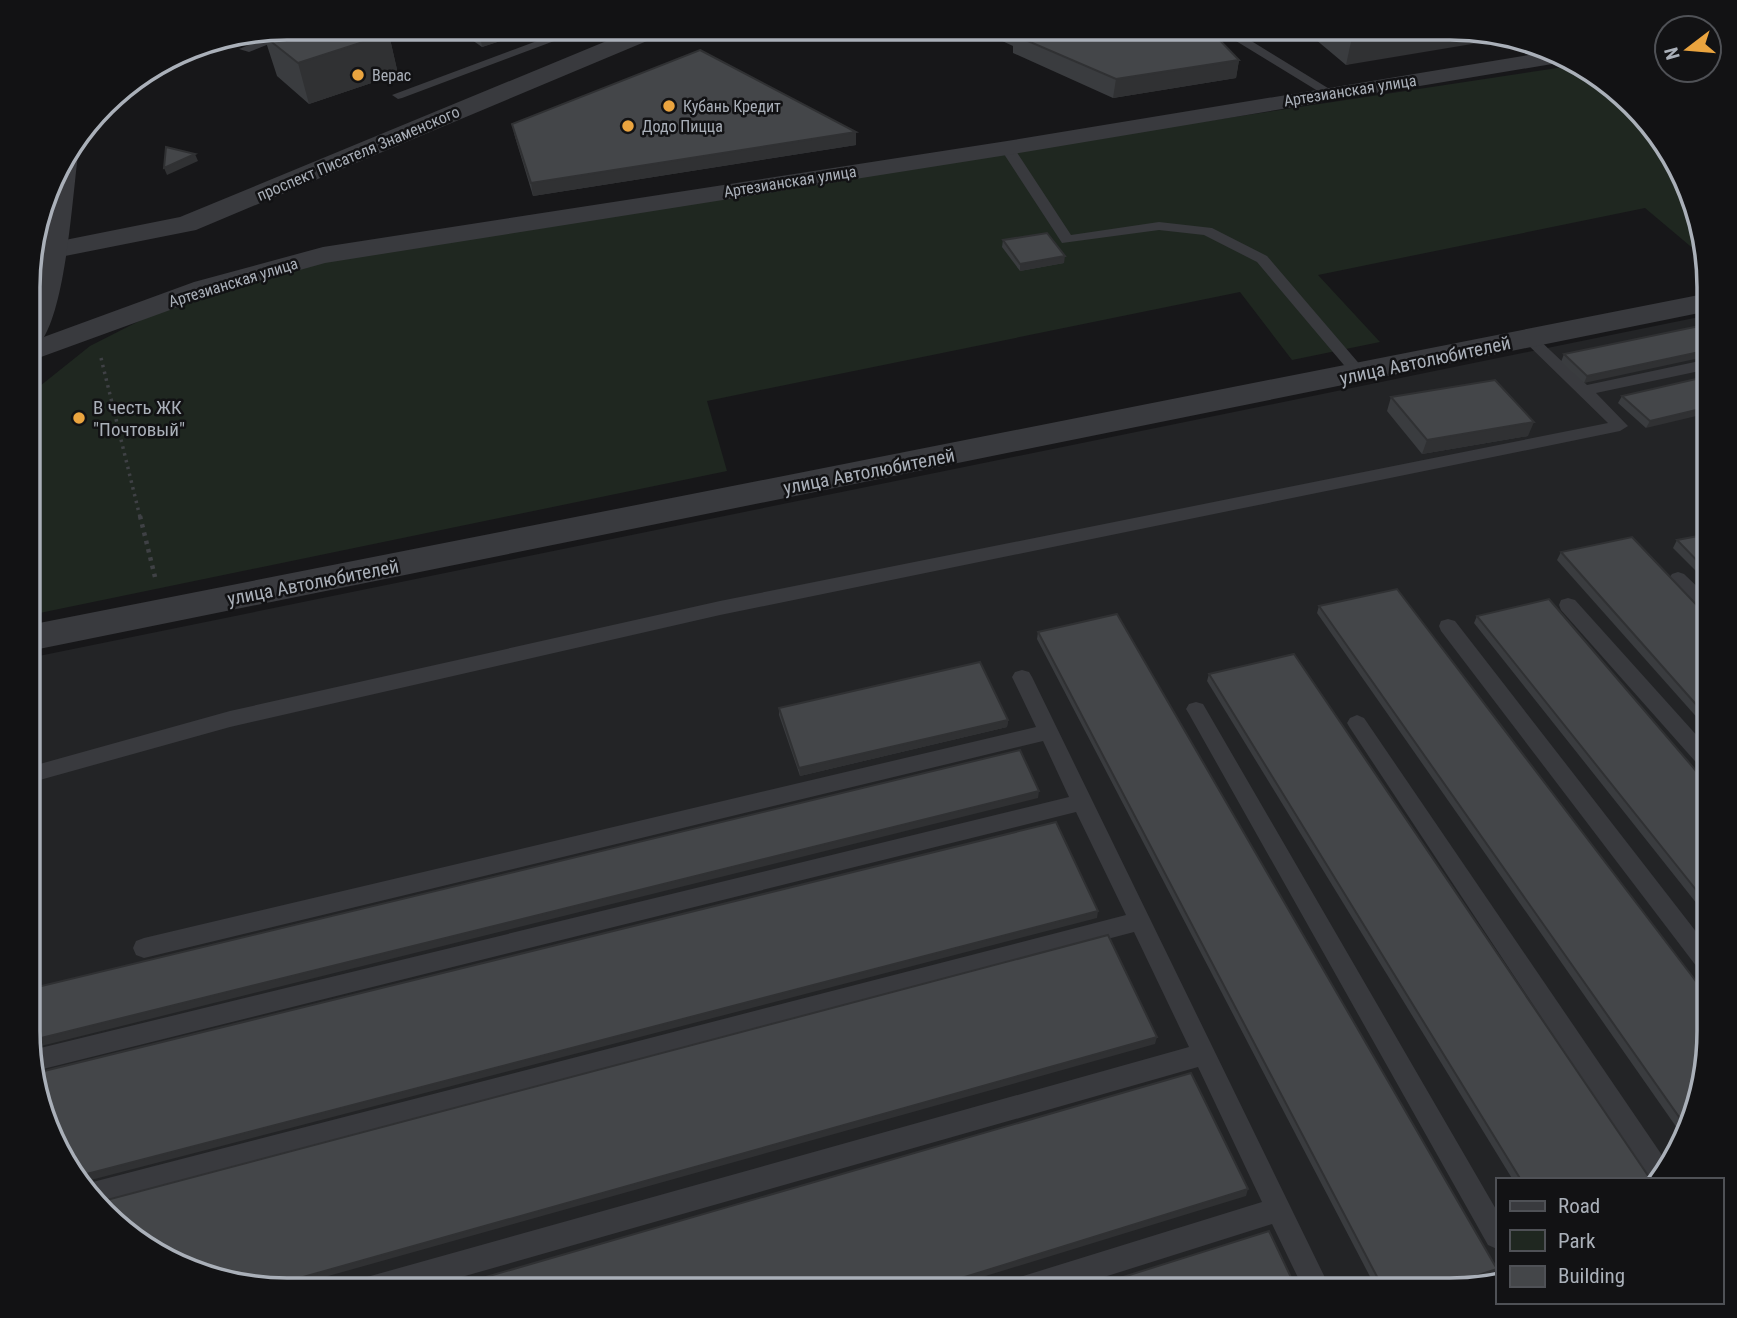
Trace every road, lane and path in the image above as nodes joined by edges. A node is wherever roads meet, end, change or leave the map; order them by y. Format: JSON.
{"nodes":[{"id":1,"x":549,"y":40,"type":"edge"},
{"id":2,"x":617,"y":40,"type":"edge"},
{"id":3,"x":266,"y":41,"type":"edge"},
{"id":4,"x":1242,"y":41,"type":"edge"},
{"id":5,"x":245,"y":50,"type":"dead end"},
{"id":6,"x":1544,"y":59,"type":"edge"},
{"id":7,"x":1330,"y":93,"type":"junction"},
{"id":8,"x":398,"y":95,"type":"dead end"},
{"id":9,"x":1007,"y":148,"type":"junction"},
{"id":10,"x":59,"y":193,"type":"edge"},
{"id":11,"x":50,"y":251,"type":"junction"},
{"id":12,"x":40,"y":300,"type":"edge"},
{"id":13,"x":1697,"y":304,"type":"edge"},
{"id":14,"x":1529,"y":338,"type":"junction"},
{"id":15,"x":98,"y":347,"type":"dead end"},
{"id":16,"x":40,"y":348,"type":"edge"},
{"id":17,"x":1697,"y":367,"type":"edge"},
{"id":18,"x":1360,"y":374,"type":"junction"},
{"id":19,"x":1584,"y":391,"type":"junction"},
{"id":20,"x":1678,"y":578,"type":"dead end"},
{"id":21,"x":156,"y":582,"type":"dead end"},
{"id":22,"x":1697,"y":597,"type":"edge"},
{"id":23,"x":1568,"y":605,"type":"dead end"},
{"id":24,"x":1448,"y":626,"type":"dead end"},
{"id":25,"x":40,"y":636,"type":"edge"},
{"id":26,"x":1022,"y":677,"type":"dead end"},
{"id":27,"x":1196,"y":709,"type":"dead end"},
{"id":28,"x":1357,"y":723,"type":"dead end"},
{"id":29,"x":1049,"y":732,"type":"junction"},
{"id":30,"x":1696,"y":749,"type":"edge"},
{"id":31,"x":41,"y":772,"type":"edge"},
{"id":32,"x":1082,"y":802,"type":"junction"},
{"id":33,"x":1140,"y":921,"type":"junction"},
{"id":34,"x":1696,"y":947,"type":"edge"},
{"id":35,"x":144,"y":948,"type":"dead end"},
{"id":36,"x":1204,"y":1054,"type":"junction"},
{"id":37,"x":42,"y":1059,"type":"edge"},
{"id":38,"x":1656,"y":1167,"type":"edge"},
{"id":39,"x":101,"y":1192,"type":"edge"},
{"id":40,"x":1279,"y":1209,"type":"junction"},
{"id":41,"x":1496,"y":1234,"type":"edge"},
{"id":42,"x":413,"y":1277,"type":"edge"},
{"id":43,"x":1059,"y":1278,"type":"edge"},
{"id":44,"x":1312,"y":1278,"type":"edge"}],
"edges":[{"from":1,"to":8,"type":"lane"},
{"from":2,"to":11,"type":"street","name":"проспект Писателя Знаменского"},
{"from":3,"to":5,"type":"lane"},
{"from":4,"to":7,"type":"lane"},
{"from":6,"to":7,"type":"street","name":"Артезианская улица"},
{"from":7,"to":9,"type":"street","name":"Артезианская улица"},
{"from":9,"to":16,"type":"street","name":"Артезианская улица"},
{"from":9,"to":18,"type":"lane"},
{"from":10,"to":11,"type":"street"},
{"from":11,"to":12,"type":"street"},
{"from":13,"to":14,"type":"street","name":"улица Автолюбителей"},
{"from":14,"to":18,"type":"street","name":"улица Автолюбителей"},
{"from":14,"to":19,"type":"lane"},
{"from":15,"to":21,"type":"path"},
{"from":17,"to":19,"type":"lane"},
{"from":18,"to":25,"type":"street","name":"улица Автолюбителей"},
{"from":19,"to":31,"type":"lane"},
{"from":20,"to":22,"type":"lane"},
{"from":23,"to":30,"type":"lane"},
{"from":24,"to":34,"type":"lane"},
{"from":26,"to":29,"type":"lane"},
{"from":27,"to":41,"type":"lane"},
{"from":28,"to":38,"type":"lane"},
{"from":29,"to":32,"type":"lane"},
{"from":29,"to":35,"type":"lane"},
{"from":32,"to":33,"type":"lane"},
{"from":32,"to":37,"type":"lane"},
{"from":33,"to":36,"type":"lane"},
{"from":33,"to":39,"type":"lane"},
{"from":36,"to":40,"type":"lane"},
{"from":36,"to":42,"type":"lane"},
{"from":40,"to":43,"type":"lane"},
{"from":40,"to":44,"type":"lane"}]}
